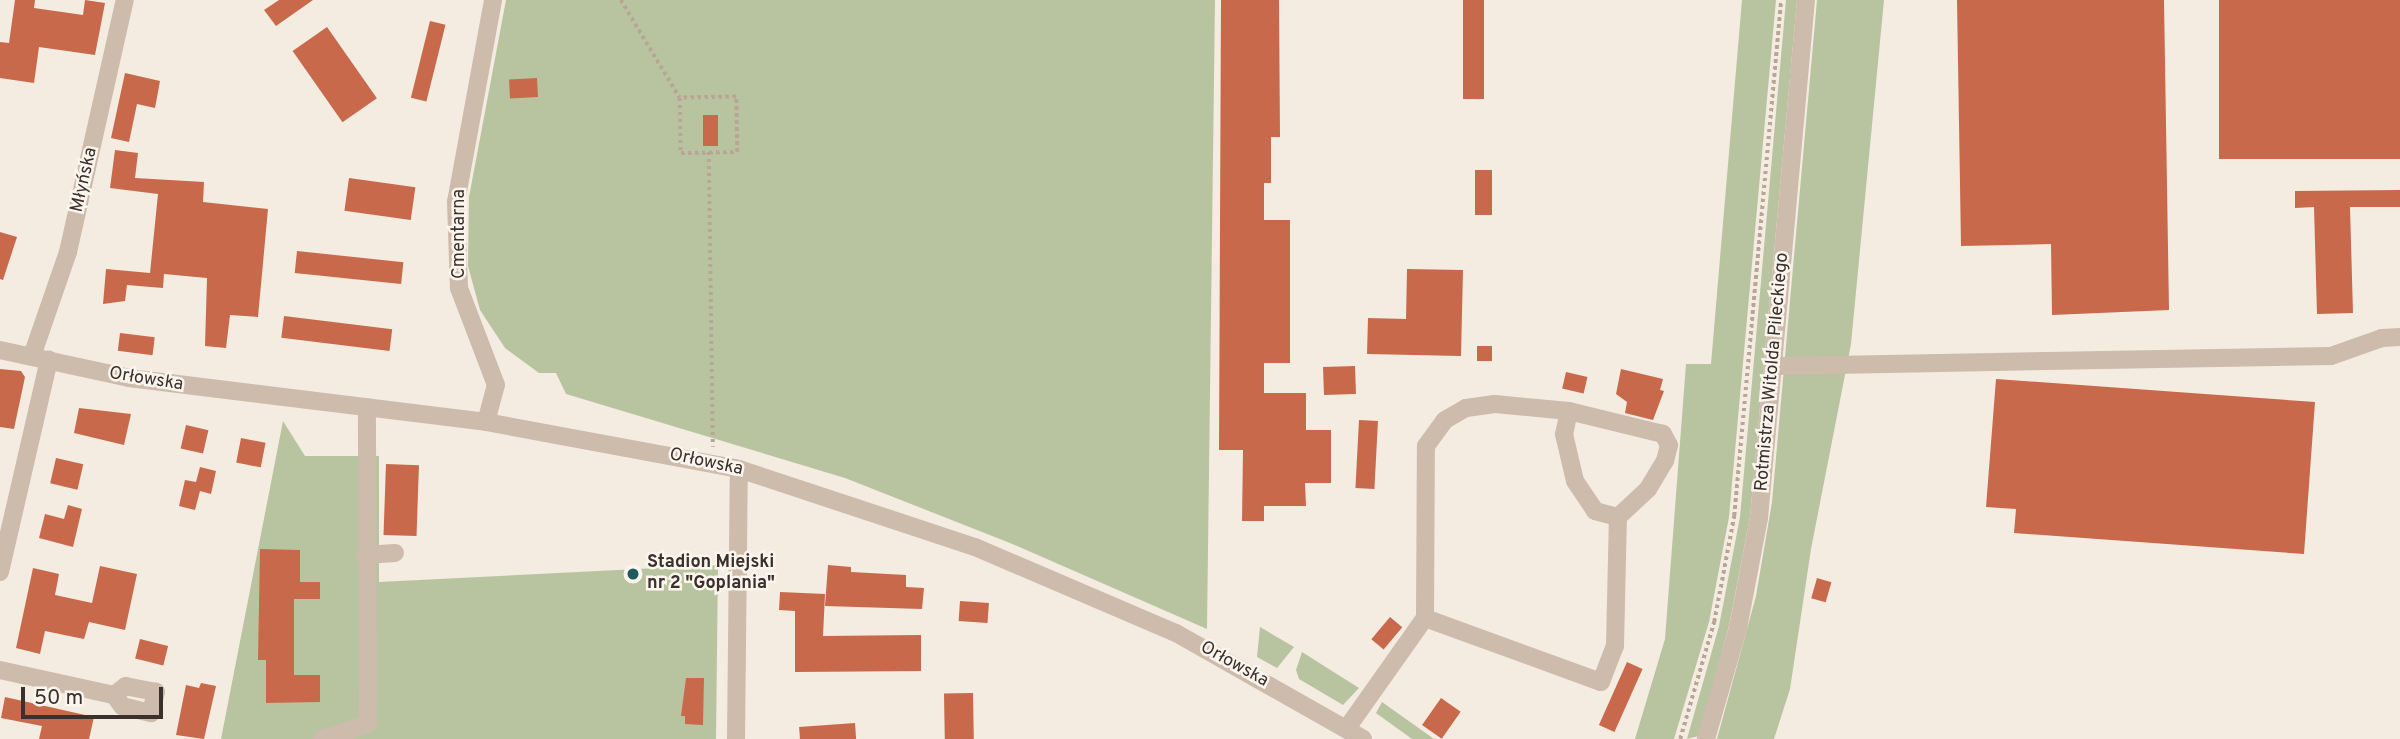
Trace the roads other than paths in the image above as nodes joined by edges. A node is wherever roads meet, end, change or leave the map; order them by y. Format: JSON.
{"nodes":[{"id":1,"x":125,"y":0,"type":"edge"},
{"id":2,"x":493,"y":0,"type":"edge"},
{"id":3,"x":1806,"y":0,"type":"edge"},
{"id":4,"x":2400,"y":337,"type":"edge"},
{"id":5,"x":0,"y":350,"type":"edge"},
{"id":6,"x":41,"y":358,"type":"junction"},
{"id":7,"x":1774,"y":366,"type":"junction"},
{"id":8,"x":367,"y":407,"type":"junction"},
{"id":9,"x":1569,"y":411,"type":"junction"},
{"id":10,"x":486,"y":422,"type":"junction"},
{"id":11,"x":739,"y":469,"type":"junction"},
{"id":12,"x":1618,"y":517,"type":"junction"},
{"id":13,"x":395,"y":553,"type":"dead end"},
{"id":14,"x":365,"y":555,"type":"junction"},
{"id":15,"x":0,"y":572,"type":"edge"},
{"id":16,"x":1425,"y":618,"type":"junction"},
{"id":17,"x":0,"y":670,"type":"edge"},
{"id":18,"x":114,"y":695,"type":"dead end"},
{"id":19,"x":1347,"y":728,"type":"junction"},
{"id":20,"x":322,"y":739,"type":"edge"},
{"id":21,"x":736,"y":739,"type":"edge"},
{"id":22,"x":1363,"y":739,"type":"edge"},
{"id":23,"x":1706,"y":739,"type":"edge"}],
"edges":[{"from":1,"to":6,"type":"street","name":"Młyńska"},
{"from":2,"to":10,"type":"street","name":"Cmentarna"},
{"from":3,"to":7,"type":"street","name":"Rotmistrza Witolda Pileckiego"},
{"from":4,"to":7,"type":"street"},
{"from":5,"to":6,"type":"street","name":"Orłowska"},
{"from":6,"to":8,"type":"street","name":"Orłowska"},
{"from":6,"to":15,"type":"street","name":"Młyńska"},
{"from":7,"to":23,"type":"street","name":"Rotmistrza Witolda Pileckiego"},
{"from":8,"to":10,"type":"street","name":"Orłowska"},
{"from":8,"to":14,"type":"street"},
{"from":9,"to":12,"type":"street"},
{"from":9,"to":12,"type":"street"},
{"from":9,"to":16,"type":"street"},
{"from":10,"to":11,"type":"street","name":"Orłowska"},
{"from":11,"to":19,"type":"street","name":"Orłowska"},
{"from":11,"to":21,"type":"street"},
{"from":12,"to":16,"type":"street"},
{"from":13,"to":14,"type":"street"},
{"from":14,"to":20,"type":"street"},
{"from":16,"to":19,"type":"street"},
{"from":17,"to":18,"type":"street"},
{"from":19,"to":22,"type":"street","name":"Orłowska"}]}
